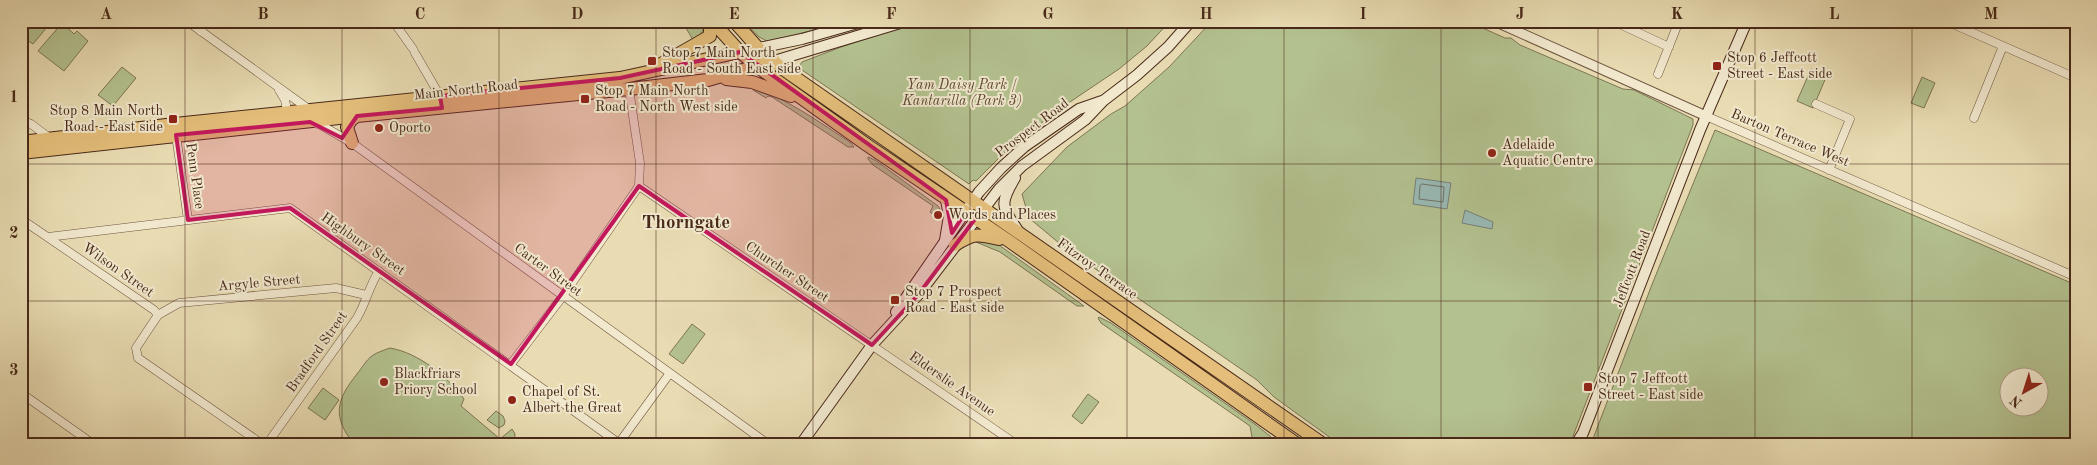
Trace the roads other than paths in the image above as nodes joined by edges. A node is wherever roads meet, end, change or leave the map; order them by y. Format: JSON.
{"nodes":[{"id":1,"x":187,"y":21,"type":"edge"},
{"id":2,"x":208,"y":21,"type":"edge"},
{"id":3,"x":393,"y":21,"type":"edge"},
{"id":4,"x":711,"y":21,"type":"edge"},
{"id":5,"x":734,"y":21,"type":"edge"},
{"id":6,"x":865,"y":21,"type":"edge"},
{"id":7,"x":907,"y":21,"type":"edge"},
{"id":8,"x":1191,"y":21,"type":"edge"},
{"id":9,"x":1494,"y":21,"type":"edge"},
{"id":10,"x":1613,"y":21,"type":"edge"},
{"id":11,"x":1679,"y":21,"type":"edge"},
{"id":12,"x":1747,"y":21,"type":"edge"},
{"id":13,"x":1946,"y":21,"type":"edge"},
{"id":14,"x":1515,"y":25,"type":"edge"},
{"id":15,"x":200,"y":31,"type":"junction"},
{"id":16,"x":2004,"y":46,"type":"junction"},
{"id":17,"x":1669,"y":47,"type":"junction"},
{"id":18,"x":758,"y":48,"type":"junction"},
{"id":19,"x":740,"y":52,"type":"junction"},
{"id":20,"x":774,"y":62,"type":"junction"},
{"id":21,"x":758,"y":67,"type":"junction"},
{"id":22,"x":1658,"y":74,"type":"dead end"},
{"id":23,"x":633,"y":75,"type":"junction"},
{"id":24,"x":2076,"y":78,"type":"edge"},
{"id":25,"x":708,"y":80,"type":"junction"},
{"id":26,"x":277,"y":86,"type":"junction"},
{"id":27,"x":629,"y":89,"type":"junction"},
{"id":28,"x":1103,"y":101,"type":"junction"},
{"id":29,"x":441,"y":102,"type":"junction"},
{"id":30,"x":810,"y":104,"type":"junction"},
{"id":31,"x":1816,"y":104,"type":"dead end"},
{"id":32,"x":310,"y":116,"type":"junction"},
{"id":33,"x":357,"y":116,"type":"junction"},
{"id":34,"x":1706,"y":116,"type":"junction"},
{"id":35,"x":288,"y":118,"type":"junction"},
{"id":36,"x":1974,"y":118,"type":"dead end"},
{"id":37,"x":23,"y":122,"type":"edge"},
{"id":38,"x":176,"y":130,"type":"junction"},
{"id":39,"x":875,"y":134,"type":"junction"},
{"id":40,"x":51,"y":139,"type":"junction"},
{"id":41,"x":21,"y":142,"type":"edge"},
{"id":42,"x":352,"y":144,"type":"junction"},
{"id":43,"x":867,"y":145,"type":"junction"},
{"id":44,"x":21,"y":153,"type":"edge"},
{"id":45,"x":1022,"y":166,"type":"junction"},
{"id":46,"x":1829,"y":170,"type":"junction"},
{"id":47,"x":639,"y":186,"type":"junction"},
{"id":48,"x":946,"y":200,"type":"junction"},
{"id":49,"x":978,"y":204,"type":"junction"},
{"id":50,"x":970,"y":216,"type":"junction"},
{"id":51,"x":21,"y":218,"type":"edge"},
{"id":52,"x":188,"y":220,"type":"junction"},
{"id":53,"x":1020,"y":232,"type":"junction"},
{"id":54,"x":48,"y":237,"type":"junction"},
{"id":55,"x":1009,"y":241,"type":"junction"},
{"id":56,"x":950,"y":243,"type":"junction"},
{"id":57,"x":380,"y":271,"type":"junction"},
{"id":58,"x":2076,"y":277,"type":"edge"},
{"id":59,"x":1094,"y":286,"type":"junction"},
{"id":60,"x":366,"y":295,"type":"junction"},
{"id":61,"x":563,"y":296,"type":"junction"},
{"id":62,"x":1098,"y":305,"type":"junction"},
{"id":63,"x":158,"y":315,"type":"junction"},
{"id":64,"x":1159,"y":330,"type":"junction"},
{"id":65,"x":872,"y":345,"type":"junction"},
{"id":66,"x":511,"y":364,"type":"junction"},
{"id":67,"x":670,"y":373,"type":"junction"},
{"id":68,"x":1220,"y":390,"type":"junction"},
{"id":69,"x":1248,"y":392,"type":"junction"},
{"id":70,"x":21,"y":393,"type":"edge"},
{"id":71,"x":1583,"y":433,"type":"junction"},
{"id":72,"x":1283,"y":440,"type":"edge"},
{"id":73,"x":619,"y":443,"type":"edge"},
{"id":74,"x":93,"y":444,"type":"edge"},
{"id":75,"x":262,"y":444,"type":"edge"},
{"id":76,"x":267,"y":444,"type":"edge"},
{"id":77,"x":768,"y":444,"type":"edge"},
{"id":78,"x":801,"y":444,"type":"edge"},
{"id":79,"x":1016,"y":444,"type":"edge"},
{"id":80,"x":1297,"y":444,"type":"edge"},
{"id":81,"x":1323,"y":444,"type":"edge"},
{"id":82,"x":1576,"y":444,"type":"edge"},
{"id":83,"x":1580,"y":444,"type":"edge"}],
"edges":[{"from":1,"to":15,"type":"street","name":"Carter Street"},
{"from":2,"to":15,"type":"street"},
{"from":3,"to":29,"type":"street"},
{"from":4,"to":19,"type":"highway","name":"Fitzroy Terrace"},
{"from":4,"to":23,"type":"highway"},
{"from":5,"to":18,"type":"highway","name":"Fitzroy Terrace"},
{"from":6,"to":18,"type":"main road","name":"Main North Road"},
{"from":7,"to":20,"type":"main road","name":"Main North Road"},
{"from":8,"to":28,"type":"main road","name":"Prospect Road"},
{"from":9,"to":14,"type":"street","name":"Barton Terrace West"},
{"from":10,"to":17,"type":"street"},
{"from":11,"to":17,"type":"street"},
{"from":12,"to":34,"type":"main road","name":"Jeffcott Road"},
{"from":13,"to":16,"type":"street"},
{"from":14,"to":34,"type":"street","name":"Barton Terrace West"},
{"from":15,"to":26,"type":"street","name":"Carter Street"},
{"from":16,"to":24,"type":"street"},
{"from":16,"to":36,"type":"street"},
{"from":17,"to":22,"type":"street"},
{"from":18,"to":19,"type":"main road","name":"Main North Road"},
{"from":18,"to":20,"type":"highway","name":"Fitzroy Terrace"},
{"from":19,"to":21,"type":"highway","name":"Fitzroy Terrace"},
{"from":19,"to":23,"type":"highway","name":"Main North Road"},
{"from":20,"to":21,"type":"highway","name":"Main North Road"},
{"from":20,"to":39,"type":"highway","name":"Fitzroy Terrace"},
{"from":21,"to":25,"type":"highway","name":"Main North Road"},
{"from":21,"to":30,"type":"highway","name":"Fitzroy Terrace"},
{"from":23,"to":29,"type":"highway","name":"Main North Road"},
{"from":25,"to":27,"type":"highway","name":"Main North Road"},
{"from":25,"to":30,"type":"highway"},
{"from":26,"to":32,"type":"street","name":"Carter Street"},
{"from":26,"to":35,"type":"street"},
{"from":27,"to":29,"type":"highway","name":"Main North Road"},
{"from":27,"to":47,"type":"street"},
{"from":28,"to":45,"type":"main road","name":"Prospect Road"},
{"from":28,"to":49,"type":"main road","name":"Prospect Road"},
{"from":29,"to":32,"type":"highway","name":"Main North Road"},
{"from":29,"to":33,"type":"highway","name":"Main North Road"},
{"from":30,"to":43,"type":"highway","name":"Fitzroy Terrace"},
{"from":31,"to":46,"type":"street"},
{"from":32,"to":33,"type":"highway","name":"Main North Road"},
{"from":32,"to":35,"type":"highway","name":"Main North Road"},
{"from":32,"to":42,"type":"street","name":"Carter Street"},
{"from":33,"to":42,"type":"highway"},
{"from":34,"to":46,"type":"street","name":"Barton Terrace West"},
{"from":34,"to":71,"type":"main road","name":"Jeffcott Road"},
{"from":35,"to":38,"type":"highway","name":"Main North Road"},
{"from":37,"to":40,"type":"street"},
{"from":38,"to":40,"type":"highway","name":"Main North Road"},
{"from":38,"to":44,"type":"highway","name":"Main North Road"},
{"from":38,"to":52,"type":"street","name":"Penn Place"},
{"from":39,"to":43,"type":"highway"},
{"from":39,"to":49,"type":"highway","name":"Fitzroy Terrace"},
{"from":40,"to":41,"type":"highway","name":"Main North Road"},
{"from":42,"to":61,"type":"street","name":"Carter Street"},
{"from":43,"to":48,"type":"highway","name":"Fitzroy Terrace"},
{"from":45,"to":49,"type":"main road","name":"Prospect Road"},
{"from":45,"to":53,"type":"main road"},
{"from":46,"to":58,"type":"street","name":"Barton Terrace West"},
{"from":47,"to":61,"type":"street"},
{"from":47,"to":65,"type":"street","name":"Churcher Street"},
{"from":48,"to":50,"type":"highway","name":"Fitzroy Terrace"},
{"from":48,"to":56,"type":"main road"},
{"from":49,"to":50,"type":"main road","name":"Prospect Road"},
{"from":49,"to":53,"type":"highway","name":"Fitzroy Terrace"},
{"from":50,"to":55,"type":"highway","name":"Fitzroy Terrace"},
{"from":50,"to":56,"type":"main road","name":"Prospect Road"},
{"from":51,"to":54,"type":"street","name":"Wilson Street"},
{"from":52,"to":54,"type":"street","name":"Highbury Street"},
{"from":52,"to":57,"type":"street","name":"Highbury Street"},
{"from":53,"to":59,"type":"highway","name":"Fitzroy Terrace"},
{"from":54,"to":63,"type":"street","name":"Wilson Street"},
{"from":55,"to":56,"type":"highway"},
{"from":55,"to":62,"type":"highway","name":"Fitzroy Terrace"},
{"from":56,"to":65,"type":"main road","name":"Prospect Road"},
{"from":57,"to":60,"type":"street","name":"Bradford Street"},
{"from":57,"to":66,"type":"street","name":"Highbury Street"},
{"from":59,"to":62,"type":"highway"},
{"from":59,"to":64,"type":"highway","name":"Fitzroy Terrace"},
{"from":60,"to":63,"type":"street","name":"Argyle Street"},
{"from":60,"to":76,"type":"street","name":"Bradford Street"},
{"from":61,"to":66,"type":"street"},
{"from":61,"to":67,"type":"street","name":"Carter Street"},
{"from":62,"to":68,"type":"highway","name":"Fitzroy Terrace"},
{"from":63,"to":75,"type":"street","name":"Wilson Street"},
{"from":64,"to":68,"type":"highway"},
{"from":64,"to":69,"type":"highway","name":"Fitzroy Terrace"},
{"from":65,"to":78,"type":"main road","name":"Prospect Road"},
{"from":65,"to":79,"type":"street","name":"Elderslie Avenue"},
{"from":66,"to":73,"type":"street","name":"Highbury Street"},
{"from":67,"to":73,"type":"street"},
{"from":67,"to":77,"type":"street","name":"Carter Street"},
{"from":68,"to":72,"type":"highway","name":"Fitzroy Terrace"},
{"from":69,"to":72,"type":"highway"},
{"from":69,"to":81,"type":"highway","name":"Fitzroy Terrace"},
{"from":70,"to":74,"type":"street"},
{"from":71,"to":82,"type":"main road","name":"Jeffcott Road"},
{"from":71,"to":83,"type":"main road","name":"Jeffcott Road"},
{"from":72,"to":80,"type":"highway","name":"Fitzroy Terrace"}]}
